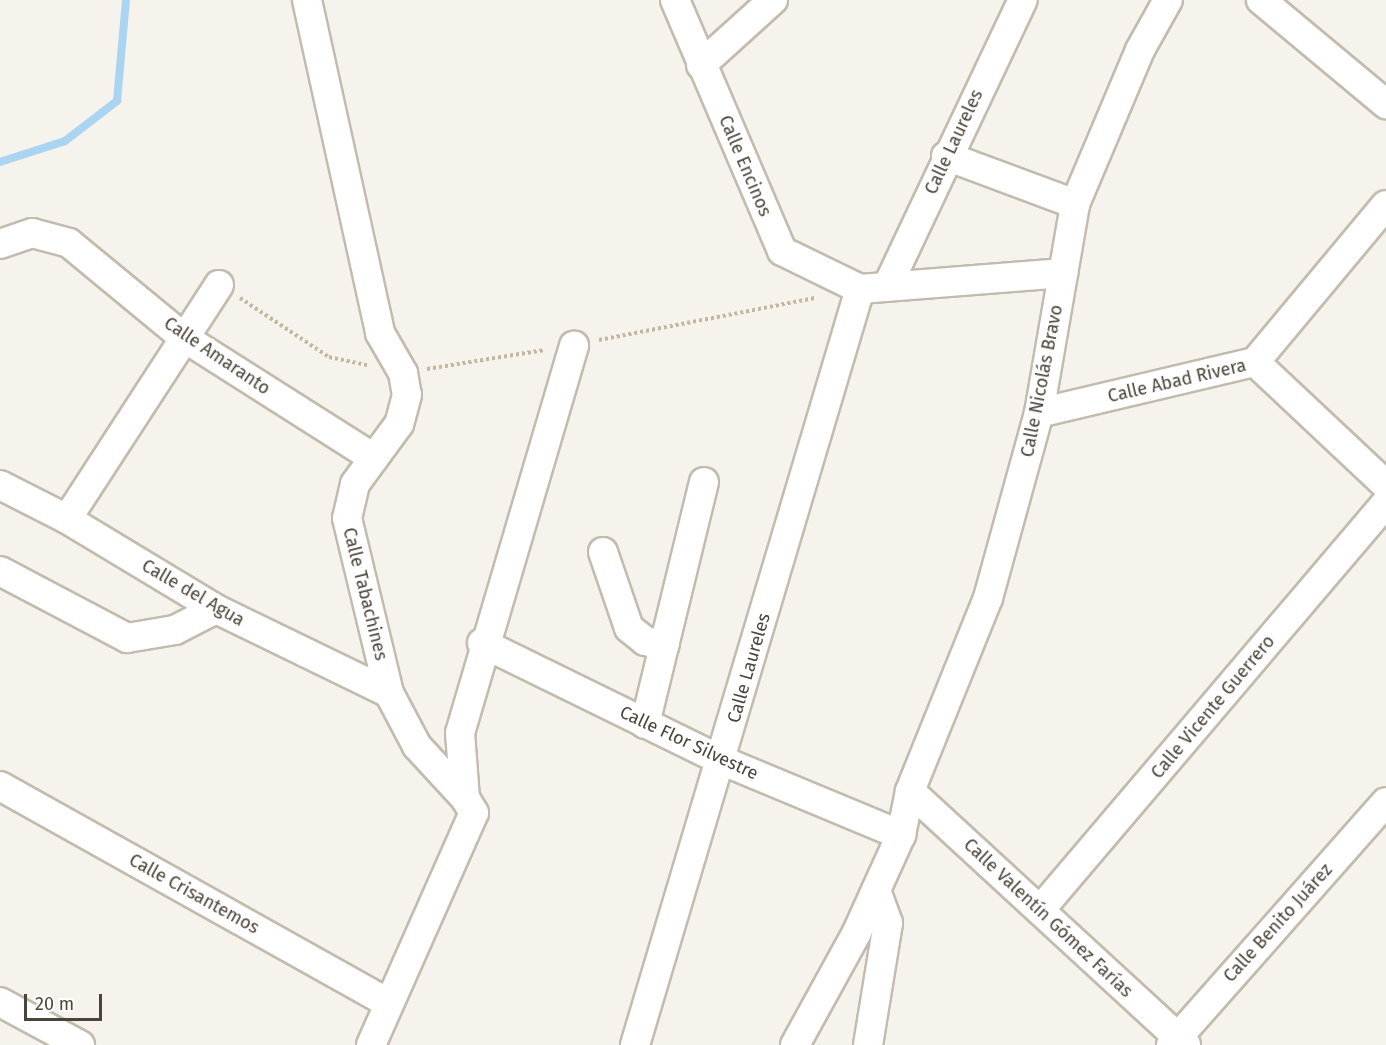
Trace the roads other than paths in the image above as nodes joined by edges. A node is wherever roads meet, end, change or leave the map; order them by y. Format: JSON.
{"nodes":[{"id":1,"x":307,"y":0,"type":"edge"},
{"id":2,"x":675,"y":0,"type":"edge"},
{"id":3,"x":773,"y":0,"type":"edge"},
{"id":4,"x":1023,"y":0,"type":"edge"},
{"id":5,"x":1168,"y":0,"type":"edge"},
{"id":6,"x":1261,"y":0,"type":"edge"},
{"id":7,"x":701,"y":65,"type":"junction"},
{"id":8,"x":1386,"y":104,"type":"edge"},
{"id":9,"x":946,"y":156,"type":"junction"},
{"id":10,"x":1075,"y":204,"type":"junction"},
{"id":11,"x":1386,"y":205,"type":"edge"},
{"id":12,"x":0,"y":244,"type":"edge"},
{"id":13,"x":1063,"y":273,"type":"junction"},
{"id":14,"x":219,"y":285,"type":"road end"},
{"id":15,"x":888,"y":285,"type":"junction"},
{"id":16,"x":860,"y":289,"type":"junction"},
{"id":17,"x":183,"y":337,"type":"junction"},
{"id":18,"x":574,"y":345,"type":"road end"},
{"id":19,"x":1256,"y":362,"type":"junction"},
{"id":20,"x":1039,"y":413,"type":"junction"},
{"id":21,"x":374,"y":458,"type":"junction"},
{"id":22,"x":704,"y":482,"type":"dead end"},
{"id":23,"x":1386,"y":484,"type":"edge"},
{"id":24,"x":0,"y":485,"type":"edge"},
{"id":25,"x":1386,"y":503,"type":"edge"},
{"id":26,"x":67,"y":519,"type":"junction"},
{"id":27,"x":603,"y":552,"type":"dead end"},
{"id":28,"x":0,"y":572,"type":"edge"},
{"id":29,"x":216,"y":609,"type":"junction"},
{"id":30,"x":482,"y":643,"type":"junction"},
{"id":31,"x":665,"y":645,"type":"junction"},
{"id":32,"x":389,"y":693,"type":"junction"},
{"id":33,"x":645,"y":724,"type":"junction"},
{"id":34,"x":460,"y":733,"type":"junction"},
{"id":35,"x":417,"y":746,"type":"junction"},
{"id":36,"x":723,"y":761,"type":"junction"},
{"id":37,"x":0,"y":786,"type":"edge"},
{"id":38,"x":910,"y":791,"type":"junction"},
{"id":39,"x":465,"y":798,"type":"junction"},
{"id":40,"x":1386,"y":802,"type":"edge"},
{"id":41,"x":901,"y":835,"type":"junction"},
{"id":42,"x":876,"y":890,"type":"junction"},
{"id":43,"x":1040,"y":910,"type":"junction"},
{"id":44,"x":0,"y":1002,"type":"edge"},
{"id":45,"x":389,"y":1002,"type":"junction"},
{"id":46,"x":1178,"y":1042,"type":"edge"},
{"id":47,"x":80,"y":1045,"type":"edge"},
{"id":48,"x":371,"y":1045,"type":"edge"},
{"id":49,"x":635,"y":1045,"type":"edge"},
{"id":50,"x":795,"y":1045,"type":"edge"},
{"id":51,"x":868,"y":1045,"type":"edge"}],
"edges":[{"from":1,"to":21,"type":"street","name":"Calle Tabachines"},
{"from":2,"to":7,"type":"street","name":"Calle Encinos"},
{"from":3,"to":7,"type":"street"},
{"from":4,"to":9,"type":"street","name":"Calle Laureles"},
{"from":5,"to":10,"type":"street","name":"Calle Nicolás Bravo"},
{"from":6,"to":8,"type":"street"},
{"from":7,"to":16,"type":"street","name":"Calle Encinos"},
{"from":9,"to":10,"type":"street"},
{"from":9,"to":15,"type":"street","name":"Calle Laureles"},
{"from":10,"to":13,"type":"street","name":"Calle Nicolás Bravo"},
{"from":11,"to":19,"type":"street","name":"Calle Abad Rivera"},
{"from":12,"to":17,"type":"street","name":"Calle Amaranto"},
{"from":13,"to":15,"type":"street"},
{"from":13,"to":20,"type":"street","name":"Calle Nicolás Bravo"},
{"from":14,"to":17,"type":"street"},
{"from":15,"to":16,"type":"street"},
{"from":16,"to":36,"type":"street","name":"Calle Laureles"},
{"from":17,"to":21,"type":"street","name":"Calle Amaranto"},
{"from":17,"to":26,"type":"street"},
{"from":18,"to":30,"type":"street"},
{"from":19,"to":20,"type":"street","name":"Calle Abad Rivera"},
{"from":19,"to":23,"type":"street"},
{"from":20,"to":38,"type":"street","name":"Calle Nicolás Bravo"},
{"from":21,"to":32,"type":"street","name":"Calle Tabachines"},
{"from":22,"to":31,"type":"street"},
{"from":24,"to":26,"type":"street","name":"Calle del Agua"},
{"from":25,"to":43,"type":"street","name":"Calle Vicente Guerrero"},
{"from":26,"to":29,"type":"street","name":"Calle del Agua"},
{"from":27,"to":31,"type":"street"},
{"from":28,"to":29,"type":"street"},
{"from":29,"to":32,"type":"street","name":"Calle del Agua"},
{"from":30,"to":33,"type":"street","name":"Calle Flor Silvestre"},
{"from":30,"to":34,"type":"street"},
{"from":31,"to":33,"type":"street"},
{"from":32,"to":35,"type":"street","name":"Calle Tabachines"},
{"from":33,"to":36,"type":"street","name":"Calle Flor Silvestre"},
{"from":34,"to":35,"type":"street"},
{"from":34,"to":39,"type":"street"},
{"from":35,"to":39,"type":"street","name":"Calle Tabachines"},
{"from":36,"to":41,"type":"street","name":"Calle Flor Silvestre"},
{"from":36,"to":49,"type":"street","name":"Calle Laureles"},
{"from":37,"to":45,"type":"street","name":"Calle Crisantemos"},
{"from":38,"to":41,"type":"street","name":"Calle Nicolás Bravo"},
{"from":38,"to":43,"type":"street","name":"Calle Valentín Gómez Farías"},
{"from":39,"to":45,"type":"street"},
{"from":40,"to":46,"type":"street","name":"Calle Benito Juárez"},
{"from":41,"to":42,"type":"street","name":"Calle Nicolás Bravo"},
{"from":42,"to":50,"type":"street","name":"Calle Nicolás Bravo"},
{"from":42,"to":51,"type":"street"},
{"from":43,"to":46,"type":"street","name":"Calle Valentín Gómez Farías"},
{"from":44,"to":47,"type":"street"},
{"from":45,"to":48,"type":"street"}]}
